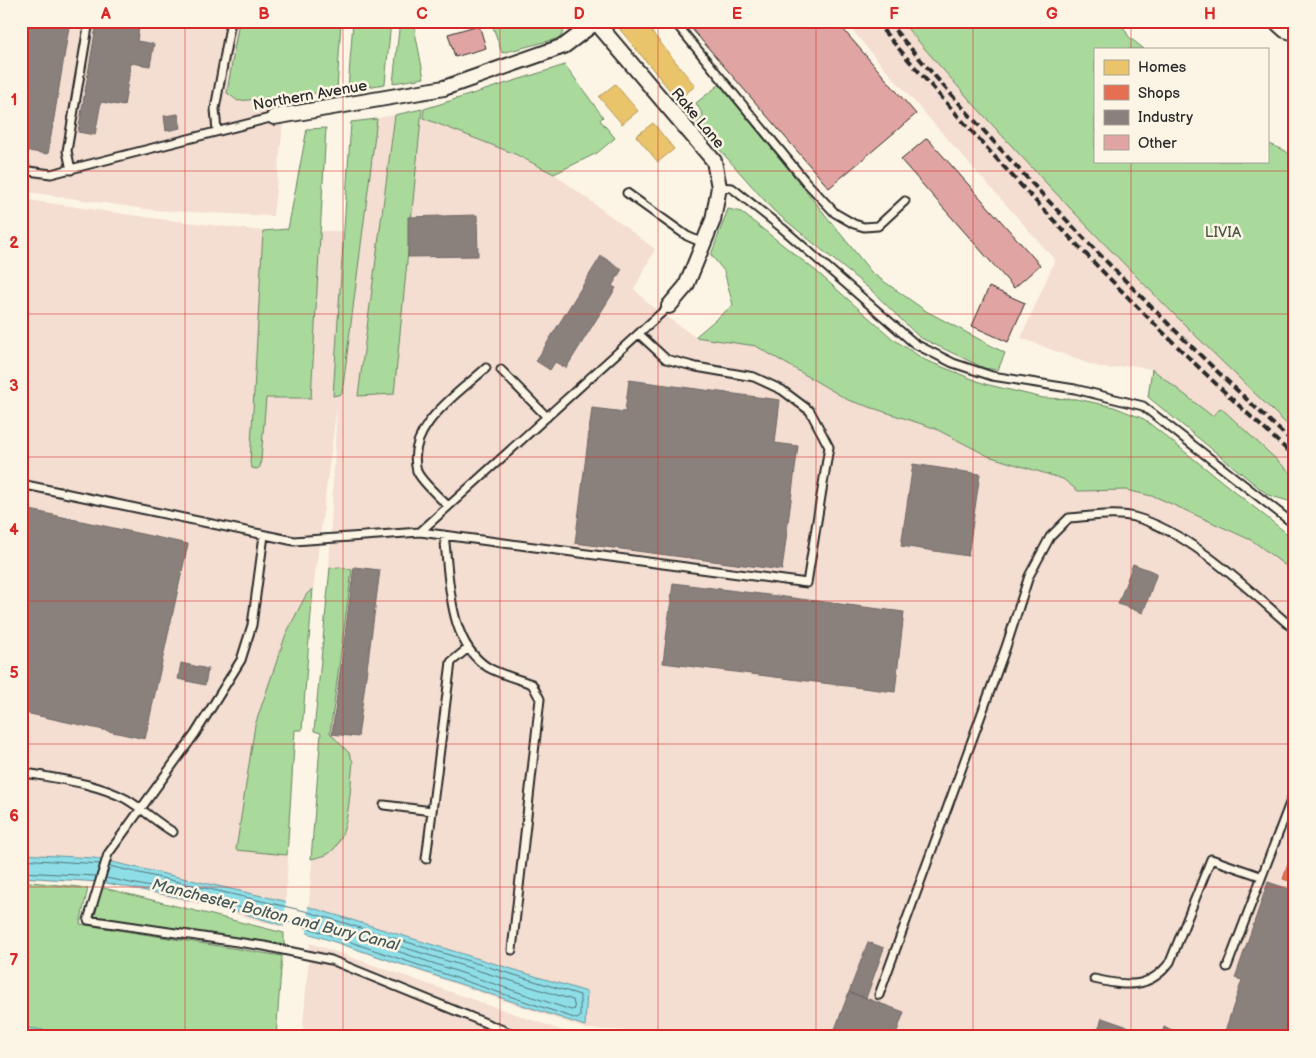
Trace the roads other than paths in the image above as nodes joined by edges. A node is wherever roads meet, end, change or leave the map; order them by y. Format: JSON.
{"nodes":[{"id":1,"x":88,"y":21,"type":"edge"},
{"id":2,"x":231,"y":21,"type":"edge"},
{"id":3,"x":674,"y":21,"type":"edge"},
{"id":4,"x":1275,"y":21,"type":"edge"},
{"id":5,"x":596,"y":22,"type":"edge"},
{"id":6,"x":1295,"y":34,"type":"edge"},
{"id":7,"x":274,"y":117,"type":"joint"},
{"id":8,"x":217,"y":131,"type":"junction"},
{"id":9,"x":21,"y":170,"type":"edge"},
{"id":10,"x":71,"y":170,"type":"junction"},
{"id":11,"x":719,"y":187,"type":"junction"},
{"id":12,"x":627,"y":193,"type":"dead end"},
{"id":13,"x":905,"y":201,"type":"dead end"},
{"id":14,"x":703,"y":242,"type":"junction"},
{"id":15,"x":669,"y":306,"type":"joint"},
{"id":16,"x":639,"y":334,"type":"junction"},
{"id":17,"x":486,"y":368,"type":"dead end"},
{"id":18,"x":501,"y":370,"type":"dead end"},
{"id":19,"x":547,"y":417,"type":"junction"},
{"id":20,"x":21,"y":484,"type":"edge"},
{"id":21,"x":448,"y":506,"type":"junction"},
{"id":22,"x":1295,"y":525,"type":"edge"},
{"id":23,"x":420,"y":532,"type":"junction"},
{"id":24,"x":264,"y":534,"type":"junction"},
{"id":25,"x":444,"y":535,"type":"junction"},
{"id":26,"x":1295,"y":630,"type":"edge"},
{"id":27,"x":467,"y":649,"type":"junction"},
{"id":28,"x":21,"y":772,"type":"edge"},
{"id":29,"x":1295,"y":790,"type":"edge"},
{"id":30,"x":384,"y":805,"type":"dead end"},
{"id":31,"x":141,"y":809,"type":"junction"},
{"id":32,"x":432,"y":811,"type":"junction"},
{"id":33,"x":173,"y":832,"type":"dead end"},
{"id":34,"x":426,"y":859,"type":"dead end"},
{"id":35,"x":1260,"y":876,"type":"junction"},
{"id":36,"x":512,"y":950,"type":"dead end"},
{"id":37,"x":1227,"y":967,"type":"dead end"},
{"id":38,"x":1094,"y":979,"type":"dead end"},
{"id":39,"x":879,"y":995,"type":"dead end"},
{"id":40,"x":520,"y":1037,"type":"edge"}],
"edges":[{"from":1,"to":10,"type":"lane"},
{"from":2,"to":8,"type":"lane"},
{"from":3,"to":13,"type":"lane"},
{"from":4,"to":6,"type":"street"},
{"from":5,"to":7,"type":"street","name":"Northern Avenue"},
{"from":5,"to":11,"type":"street","name":"Rake Lane"},
{"from":7,"to":8,"type":"lane","name":"Northern Avenue"},
{"from":8,"to":10,"type":"lane","name":"Northern Avenue"},
{"from":9,"to":10,"type":"lane","name":"Northern Avenue"},
{"from":11,"to":14,"type":"street","name":"Rake Lane"},
{"from":11,"to":22,"type":"lane"},
{"from":12,"to":14,"type":"lane"},
{"from":14,"to":15,"type":"street","name":"Rake Lane"},
{"from":15,"to":16,"type":"lane"},
{"from":16,"to":19,"type":"lane"},
{"from":16,"to":25,"type":"lane"},
{"from":17,"to":21,"type":"lane"},
{"from":18,"to":19,"type":"lane"},
{"from":19,"to":21,"type":"lane"},
{"from":20,"to":24,"type":"lane"},
{"from":21,"to":23,"type":"lane"},
{"from":23,"to":24,"type":"lane"},
{"from":23,"to":25,"type":"lane"},
{"from":24,"to":31,"type":"lane"},
{"from":25,"to":27,"type":"lane"},
{"from":26,"to":39,"type":"lane"},
{"from":27,"to":32,"type":"lane"},
{"from":27,"to":36,"type":"lane"},
{"from":28,"to":31,"type":"lane"},
{"from":29,"to":35,"type":"lane"},
{"from":30,"to":32,"type":"lane"},
{"from":31,"to":33,"type":"lane"},
{"from":31,"to":40,"type":"lane"},
{"from":32,"to":34,"type":"lane"},
{"from":35,"to":37,"type":"lane"},
{"from":35,"to":38,"type":"lane"}]}
